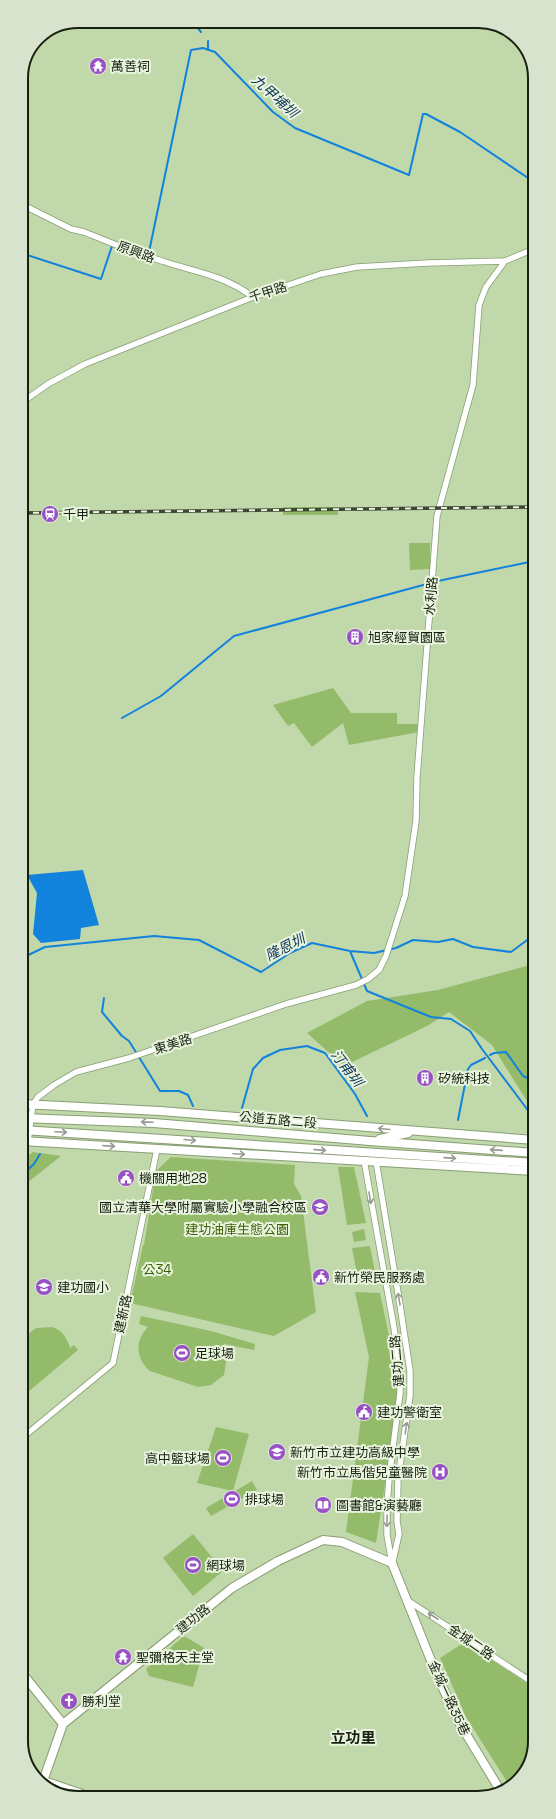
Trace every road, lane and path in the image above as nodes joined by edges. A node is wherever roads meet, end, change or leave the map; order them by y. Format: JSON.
{"nodes":[{"id":1,"x":28,"y":207,"type":"edge"},
{"id":2,"x":528,"y":251,"type":"edge"},
{"id":3,"x":505,"y":261,"type":"junction"},
{"id":4,"x":252,"y":297,"type":"junction"},
{"id":5,"x":28,"y":398,"type":"edge"},
{"id":6,"x":368,"y":980,"type":"joint"},
{"id":7,"x":28,"y":1104,"type":"edge"},
{"id":8,"x":33,"y":1104,"type":"junction"},
{"id":9,"x":28,"y":1115,"type":"edge"},
{"id":10,"x":28,"y":1119,"type":"edge"},
{"id":11,"x":28,"y":1130,"type":"edge"},
{"id":12,"x":418,"y":1131,"type":"junction"},
{"id":13,"x":528,"y":1139,"type":"edge"},
{"id":14,"x":28,"y":1141,"type":"edge"},
{"id":15,"x":370,"y":1141,"type":"junction"},
{"id":16,"x":157,"y":1149,"type":"junction"},
{"id":17,"x":528,"y":1152,"type":"edge"},
{"id":18,"x":364,"y":1160,"type":"junction"},
{"id":19,"x":376,"y":1161,"type":"junction"},
{"id":20,"x":528,"y":1163,"type":"edge"},
{"id":21,"x":528,"y":1172,"type":"edge"},
{"id":22,"x":28,"y":1433,"type":"edge"},
{"id":23,"x":392,"y":1563,"type":"junction"},
{"id":24,"x":407,"y":1600,"type":"junction"},
{"id":25,"x":528,"y":1679,"type":"edge"},
{"id":26,"x":28,"y":1680,"type":"edge"},
{"id":27,"x":63,"y":1724,"type":"junction"},
{"id":28,"x":43,"y":1776,"type":"edge"},
{"id":29,"x":58,"y":1786,"type":"edge"},
{"id":30,"x":498,"y":1787,"type":"edge"},
{"id":31,"x":68,"y":1790,"type":"edge"}],
"edges":[{"from":1,"to":4,"type":"street","name":"原興路"},
{"from":2,"to":3,"type":"street","name":"千甲路"},
{"from":3,"to":4,"type":"street","name":"千甲路"},
{"from":3,"to":6,"type":"street","name":"水利路"},
{"from":4,"to":5,"type":"street","name":"千甲路"},
{"from":6,"to":8,"type":"street","name":"東美路"},
{"from":7,"to":8,"type":"street","name":"公道五路二段"},
{"from":8,"to":9,"type":"street"},
{"from":12,"to":8,"type":"street","name":"公道五路二段","one_way":true},
{"from":15,"to":10,"type":"street","name":"公道五路二段","one_way":true},
{"from":11,"to":20,"type":"street","name":"公道五路二段","one_way":true},
{"from":12,"to":13,"type":"street","name":"公道五路二段"},
{"from":12,"to":15,"type":"street"},
{"from":14,"to":16,"type":"street","one_way":true},
{"from":17,"to":15,"type":"street","name":"公道五路二段","one_way":true},
{"from":16,"to":18,"type":"street","one_way":true},
{"from":16,"to":22,"type":"street","name":"建新路"},
{"from":18,"to":19,"type":"street"},
{"from":18,"to":23,"type":"street","name":"建功二路","one_way":true},
{"from":19,"to":21,"type":"street"},
{"from":23,"to":19,"type":"street","name":"建功二路","one_way":true},
{"from":23,"to":24,"type":"street","name":"建功二路"},
{"from":23,"to":27,"type":"street","name":"建功路"},
{"from":25,"to":24,"type":"street","name":"金城二路","one_way":true},
{"from":24,"to":30,"type":"street","name":"金城一路35巷"},
{"from":26,"to":27,"type":"street"},
{"from":27,"to":28,"type":"street"},
{"from":29,"to":31,"type":"street"}]}
